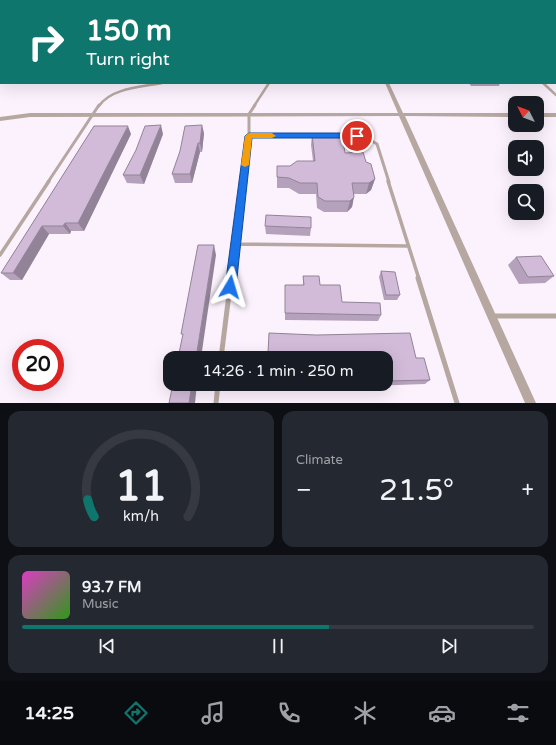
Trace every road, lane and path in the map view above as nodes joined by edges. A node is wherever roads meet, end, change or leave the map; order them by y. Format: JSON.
{"nodes":[{"id":1,"x":157,"y":84,"type":"edge"},
{"id":2,"x":268,"y":84,"type":"edge"},
{"id":3,"x":388,"y":84,"type":"edge"},
{"id":4,"x":544,"y":84,"type":"edge"},
{"id":5,"x":556,"y":95,"type":"edge"},
{"id":6,"x":249,"y":114,"type":"junction"},
{"id":7,"x":93,"y":115,"type":"junction"},
{"id":8,"x":402,"y":115,"type":"junction"},
{"id":9,"x":508,"y":115,"type":"edge"},
{"id":10,"x":544,"y":115,"type":"edge"},
{"id":11,"x":556,"y":115,"type":"edge"},
{"id":12,"x":0,"y":119,"type":"edge"},
{"id":13,"x":249,"y":136,"type":"junction"},
{"id":14,"x":319,"y":136,"type":"edge"},
{"id":15,"x":334,"y":136,"type":"edge"},
{"id":16,"x":236,"y":244,"type":"junction"},
{"id":17,"x":408,"y":246,"type":"junction"},
{"id":18,"x":0,"y":254,"type":"edge"},
{"id":19,"x":492,"y":316,"type":"junction"},
{"id":20,"x":556,"y":316,"type":"edge"},
{"id":21,"x":222,"y":351,"type":"edge"},
{"id":22,"x":217,"y":391,"type":"edge"},
{"id":23,"x":216,"y":403,"type":"edge"},
{"id":24,"x":457,"y":403,"type":"edge"},
{"id":25,"x":531,"y":403,"type":"edge"}],
"edges":[{"from":1,"to":7,"type":"lane"},
{"from":2,"to":6,"type":"lane"},
{"from":3,"to":8,"type":"street"},
{"from":4,"to":5,"type":"lane"},
{"from":6,"to":7,"type":"street"},
{"from":6,"to":8,"type":"street"},
{"from":6,"to":13,"type":"lane"},
{"from":7,"to":12,"type":"street"},
{"from":7,"to":18,"type":"lane"},
{"from":8,"to":9,"type":"street"},
{"from":8,"to":19,"type":"street"},
{"from":10,"to":11,"type":"street"},
{"from":13,"to":14,"type":"lane"},
{"from":13,"to":16,"type":"lane"},
{"from":15,"to":17,"type":"lane"},
{"from":16,"to":17,"type":"lane"},
{"from":16,"to":21,"type":"lane"},
{"from":17,"to":24,"type":"lane"},
{"from":19,"to":20,"type":"lane"},
{"from":19,"to":25,"type":"street"},
{"from":22,"to":23,"type":"lane"}]}
